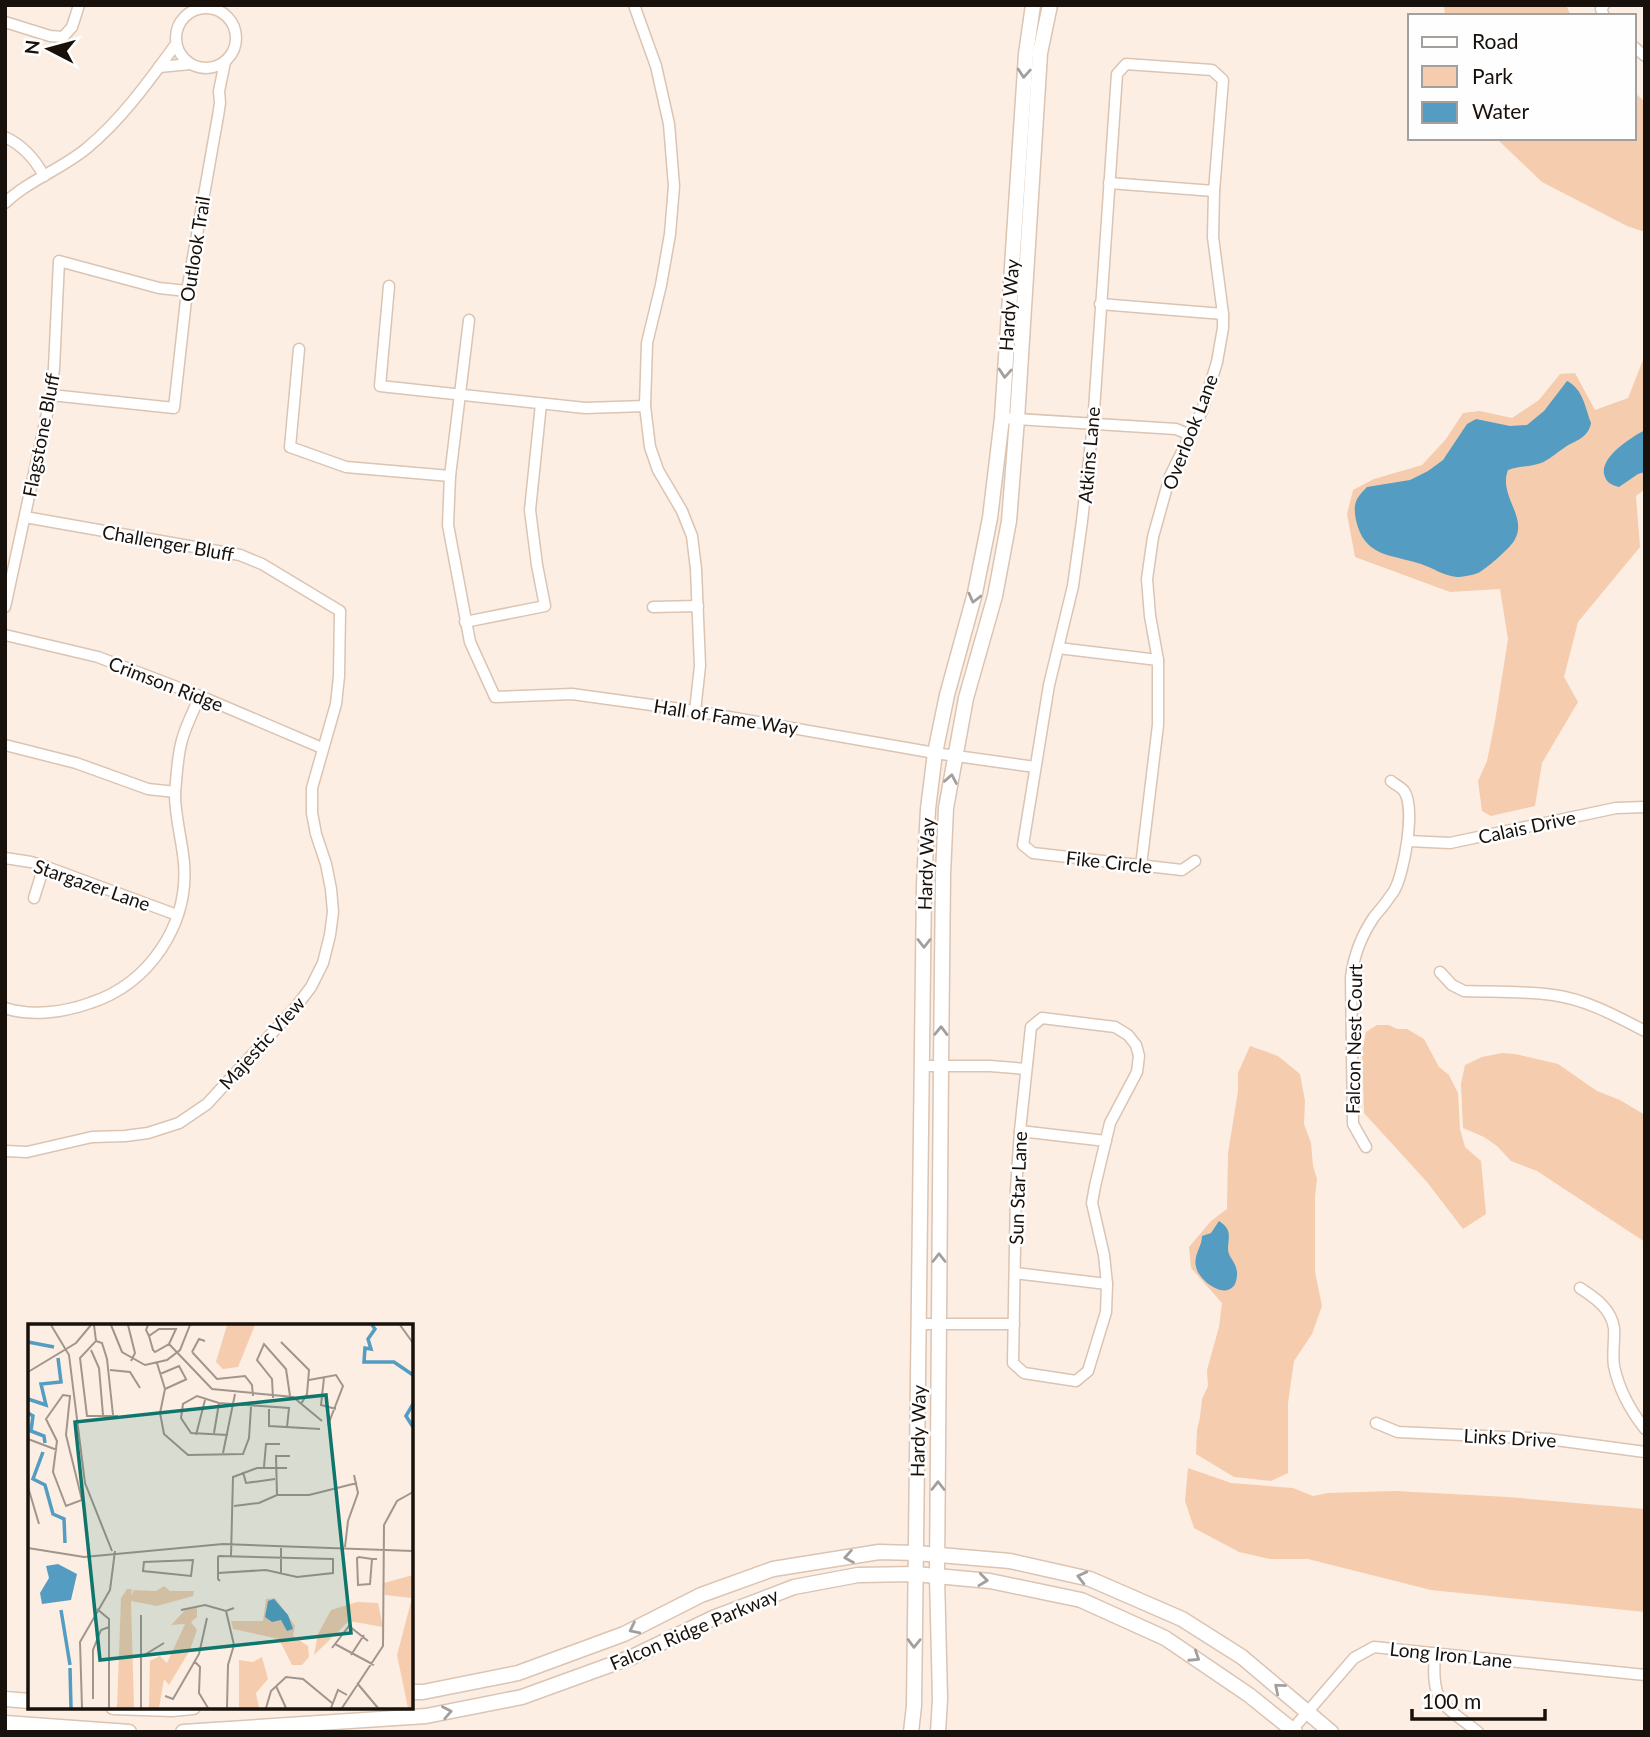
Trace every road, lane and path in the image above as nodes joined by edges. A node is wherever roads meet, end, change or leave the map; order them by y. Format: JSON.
{"nodes":[{"id":1,"x":79,"y":5,"type":"edge"},
{"id":2,"x":179,"y":5,"type":"edge"},
{"id":3,"x":634,"y":5,"type":"edge"},
{"id":4,"x":1033,"y":5,"type":"edge"},
{"id":5,"x":1049,"y":5,"type":"edge"},
{"id":6,"x":207,"y":6,"type":"edge"},
{"id":7,"x":182,"y":19,"type":"junction"},
{"id":8,"x":5,"y":22,"type":"edge"},
{"id":9,"x":176,"y":44,"type":"junction"},
{"id":10,"x":225,"y":62,"type":"junction"},
{"id":11,"x":190,"y":64,"type":"junction"},
{"id":12,"x":159,"y":67,"type":"junction"},
{"id":13,"x":205,"y":69,"type":"junction"},
{"id":14,"x":1223,"y":79,"type":"joint"},
{"id":15,"x":219,"y":91,"type":"junction"},
{"id":16,"x":5,"y":137,"type":"edge"},
{"id":17,"x":44,"y":176,"type":"junction"},
{"id":18,"x":1109,"y":183,"type":"junction"},
{"id":19,"x":1214,"y":191,"type":"junction"},
{"id":20,"x":5,"y":203,"type":"edge"},
{"id":21,"x":389,"y":286,"type":"dead end"},
{"id":22,"x":187,"y":290,"type":"junction"},
{"id":23,"x":1100,"y":303,"type":"junction"},
{"id":24,"x":1223,"y":314,"type":"junction"},
{"id":25,"x":468,"y":320,"type":"dead end"},
{"id":26,"x":299,"y":349,"type":"dead end"},
{"id":27,"x":459,"y":394,"type":"junction"},
{"id":28,"x":51,"y":395,"type":"junction"},
{"id":29,"x":541,"y":404,"type":"junction"},
{"id":30,"x":645,"y":406,"type":"junction"},
{"id":31,"x":1002,"y":418,"type":"junction"},
{"id":32,"x":1017,"y":419,"type":"junction"},
{"id":33,"x":1093,"y":425,"type":"junction"},
{"id":34,"x":1190,"y":435,"type":"junction"},
{"id":35,"x":450,"y":476,"type":"junction"},
{"id":36,"x":25,"y":517,"type":"junction"},
{"id":37,"x":698,"y":606,"type":"junction"},
{"id":38,"x":5,"y":607,"type":"edge"},
{"id":39,"x":653,"y":607,"type":"dead end"},
{"id":40,"x":341,"y":611,"type":"joint"},
{"id":41,"x":465,"y":622,"type":"junction"},
{"id":42,"x":5,"y":635,"type":"edge"},
{"id":43,"x":1058,"y":648,"type":"junction"},
{"id":44,"x":1158,"y":660,"type":"junction"},
{"id":45,"x":200,"y":696,"type":"junction"},
{"id":46,"x":695,"y":711,"type":"junction"},
{"id":47,"x":5,"y":745,"type":"edge"},
{"id":48,"x":322,"y":748,"type":"junction"},
{"id":49,"x":935,"y":752,"type":"junction"},
{"id":50,"x":956,"y":755,"type":"junction"},
{"id":51,"x":1035,"y":766,"type":"junction"},
{"id":52,"x":1391,"y":781,"type":"dead end"},
{"id":53,"x":175,"y":792,"type":"junction"},
{"id":54,"x":1645,"y":807,"type":"edge"},
{"id":55,"x":1408,"y":841,"type":"junction"},
{"id":56,"x":1023,"y":845,"type":"joint"},
{"id":57,"x":5,"y":858,"type":"edge"},
{"id":58,"x":1195,"y":861,"type":"dead end"},
{"id":59,"x":44,"y":866,"type":"junction"},
{"id":60,"x":1141,"y":866,"type":"junction"},
{"id":61,"x":34,"y":898,"type":"dead end"},
{"id":62,"x":177,"y":915,"type":"junction"},
{"id":63,"x":1440,"y":972,"type":"dead end"},
{"id":64,"x":5,"y":1008,"type":"edge"},
{"id":65,"x":1645,"y":1031,"type":"edge"},
{"id":66,"x":923,"y":1066,"type":"junction"},
{"id":67,"x":941,"y":1066,"type":"junction"},
{"id":68,"x":1026,"y":1069,"type":"junction"},
{"id":69,"x":1020,"y":1131,"type":"junction"},
{"id":70,"x":1106,"y":1141,"type":"junction"},
{"id":71,"x":1366,"y":1147,"type":"dead end"},
{"id":72,"x":5,"y":1152,"type":"edge"},
{"id":73,"x":1015,"y":1273,"type":"junction"},
{"id":74,"x":1107,"y":1284,"type":"junction"},
{"id":75,"x":1580,"y":1288,"type":"dead end"},
{"id":76,"x":919,"y":1324,"type":"junction"},
{"id":77,"x":939,"y":1324,"type":"junction"},
{"id":78,"x":1014,"y":1324,"type":"junction"},
{"id":79,"x":1376,"y":1423,"type":"dead end"},
{"id":80,"x":1645,"y":1429,"type":"edge"},
{"id":81,"x":1645,"y":1452,"type":"edge"},
{"id":82,"x":916,"y":1553,"type":"junction"},
{"id":83,"x":938,"y":1554,"type":"junction"},
{"id":84,"x":915,"y":1574,"type":"junction"},
{"id":85,"x":937,"y":1576,"type":"junction"},
{"id":86,"x":1435,"y":1653,"type":"junction"},
{"id":87,"x":1645,"y":1675,"type":"edge"},
{"id":88,"x":413,"y":1692,"type":"edge"},
{"id":89,"x":5,"y":1699,"type":"edge"},
{"id":90,"x":28,"y":1701,"type":"edge"},
{"id":91,"x":1308,"y":1712,"type":"junction"},
{"id":92,"x":5,"y":1723,"type":"edge"},
{"id":93,"x":1293,"y":1731,"type":"edge"},
{"id":94,"x":129,"y":1732,"type":"edge"},
{"id":95,"x":183,"y":1732,"type":"edge"},
{"id":96,"x":911,"y":1732,"type":"edge"},
{"id":97,"x":938,"y":1732,"type":"edge"},
{"id":98,"x":1331,"y":1732,"type":"edge"},
{"id":99,"x":1478,"y":1732,"type":"edge"}],
"edges":[{"from":1,"to":8,"type":"street"},
{"from":2,"to":7,"type":"street"},
{"from":3,"to":30,"type":"street"},
{"from":4,"to":31,"type":"main road","name":"Hardy Way","one_way":true},
{"from":5,"to":32,"type":"main road","name":"Hardy Way"},
{"from":6,"to":7,"type":"street"},
{"from":6,"to":10,"type":"street"},
{"from":7,"to":9,"type":"street"},
{"from":9,"to":11,"type":"street"},
{"from":9,"to":12,"type":"street"},
{"from":10,"to":13,"type":"street"},
{"from":10,"to":15,"type":"street","name":"Outlook Trail"},
{"from":11,"to":12,"type":"street"},
{"from":11,"to":13,"type":"street"},
{"from":12,"to":17,"type":"street"},
{"from":13,"to":15,"type":"street"},
{"from":14,"to":18,"type":"street","name":"Atkins Lane"},
{"from":14,"to":19,"type":"street","name":"Overlook Lane"},
{"from":15,"to":22,"type":"street","name":"Outlook Trail"},
{"from":16,"to":17,"type":"street"},
{"from":17,"to":20,"type":"street"},
{"from":18,"to":19,"type":"street"},
{"from":18,"to":23,"type":"street","name":"Atkins Lane"},
{"from":19,"to":24,"type":"street","name":"Overlook Lane"},
{"from":21,"to":27,"type":"street"},
{"from":22,"to":28,"type":"street","name":"Outlook Trail"},
{"from":22,"to":28,"type":"street","name":"Flagstone Bluff"},
{"from":23,"to":24,"type":"street"},
{"from":23,"to":33,"type":"street","name":"Atkins Lane"},
{"from":24,"to":34,"type":"street","name":"Overlook Lane"},
{"from":25,"to":27,"type":"street"},
{"from":26,"to":35,"type":"street"},
{"from":27,"to":29,"type":"street"},
{"from":27,"to":35,"type":"street"},
{"from":28,"to":36,"type":"street","name":"Flagstone Bluff"},
{"from":29,"to":30,"type":"street"},
{"from":29,"to":41,"type":"street"},
{"from":30,"to":37,"type":"street"},
{"from":31,"to":32,"type":"street"},
{"from":31,"to":49,"type":"main road","name":"Hardy Way","one_way":true},
{"from":32,"to":33,"type":"street"},
{"from":32,"to":50,"type":"main road","name":"Hardy Way"},
{"from":33,"to":34,"type":"street"},
{"from":33,"to":43,"type":"street","name":"Atkins Lane"},
{"from":34,"to":44,"type":"street","name":"Overlook Lane"},
{"from":35,"to":41,"type":"street"},
{"from":36,"to":38,"type":"street","name":"Flagstone Bluff"},
{"from":36,"to":40,"type":"street","name":"Challenger Bluff"},
{"from":37,"to":39,"type":"street"},
{"from":37,"to":46,"type":"street"},
{"from":40,"to":48,"type":"street","name":"Majestic View"},
{"from":41,"to":46,"type":"street","name":"Hall of Fame Way"},
{"from":42,"to":45,"type":"street","name":"Crimson Ridge"},
{"from":43,"to":44,"type":"street"},
{"from":43,"to":51,"type":"street","name":"Atkins Lane"},
{"from":44,"to":60,"type":"street","name":"Overlook Lane"},
{"from":45,"to":48,"type":"street","name":"Crimson Ridge"},
{"from":45,"to":53,"type":"street"},
{"from":46,"to":49,"type":"street","name":"Hall of Fame Way"},
{"from":47,"to":53,"type":"street"},
{"from":48,"to":72,"type":"street","name":"Majestic View"},
{"from":49,"to":50,"type":"street","name":"Hall of Fame Way"},
{"from":49,"to":66,"type":"main road","name":"Hardy Way","one_way":true},
{"from":50,"to":51,"type":"street","name":"Hall of Fame Way"},
{"from":67,"to":50,"type":"main road","name":"Hardy Way","one_way":true},
{"from":51,"to":56,"type":"street","name":"Atkins Lane"},
{"from":52,"to":55,"type":"street","name":"Falcon Nest Court"},
{"from":53,"to":62,"type":"street"},
{"from":54,"to":55,"type":"street","name":"Calais Drive"},
{"from":55,"to":71,"type":"street","name":"Falcon Nest Court"},
{"from":56,"to":60,"type":"street","name":"Fike Circle"},
{"from":57,"to":59,"type":"street","name":"Stargazer Lane"},
{"from":58,"to":60,"type":"street","name":"Fike Circle"},
{"from":59,"to":61,"type":"street"},
{"from":59,"to":62,"type":"street","name":"Stargazer Lane"},
{"from":62,"to":64,"type":"street"},
{"from":63,"to":65,"type":"street"},
{"from":66,"to":67,"type":"street"},
{"from":66,"to":76,"type":"main road","name":"Hardy Way"},
{"from":67,"to":68,"type":"street"},
{"from":77,"to":67,"type":"main road","name":"Hardy Way","one_way":true},
{"from":68,"to":69,"type":"street","name":"Sun Star Lane"},
{"from":68,"to":70,"type":"street","name":"Sun Star Lane"},
{"from":69,"to":70,"type":"street"},
{"from":69,"to":73,"type":"street","name":"Sun Star Lane"},
{"from":70,"to":74,"type":"street"},
{"from":73,"to":74,"type":"street"},
{"from":73,"to":78,"type":"street","name":"Sun Star Lane"},
{"from":74,"to":78,"type":"street","name":"Sun Star Lane"},
{"from":75,"to":80,"type":"street"},
{"from":76,"to":77,"type":"street"},
{"from":76,"to":82,"type":"main road","name":"Hardy Way"},
{"from":77,"to":78,"type":"street"},
{"from":83,"to":77,"type":"main road","name":"Hardy Way","one_way":true},
{"from":79,"to":81,"type":"street","name":"Links Drive"},
{"from":82,"to":83,"type":"main road","name":"Falcon Ridge Parkway"},
{"from":82,"to":84,"type":"main road","name":"Hardy Way"},
{"from":82,"to":88,"type":"main road","name":"Falcon Ridge Parkway","one_way":true},
{"from":83,"to":85,"type":"main road","name":"Hardy Way"},
{"from":91,"to":83,"type":"main road","name":"Falcon Ridge Parkway","one_way":true},
{"from":84,"to":85,"type":"main road","name":"Falcon Ridge Parkway"},
{"from":95,"to":84,"type":"main road","name":"Falcon Ridge Parkway","one_way":true},
{"from":84,"to":96,"type":"main road","name":"Hardy Way","one_way":true},
{"from":85,"to":93,"type":"main road","name":"Falcon Ridge Parkway","one_way":true},
{"from":85,"to":97,"type":"main road","name":"Hardy Way"},
{"from":86,"to":87,"type":"street","name":"Long Iron Lane"},
{"from":86,"to":91,"type":"street","name":"Long Iron Lane"},
{"from":86,"to":99,"type":"street"},
{"from":89,"to":90,"type":"main road"},
{"from":91,"to":93,"type":"street","name":"Long Iron Lane"},
{"from":91,"to":98,"type":"main road","name":"Falcon Ridge Parkway"},
{"from":92,"to":94,"type":"main road"}]}
